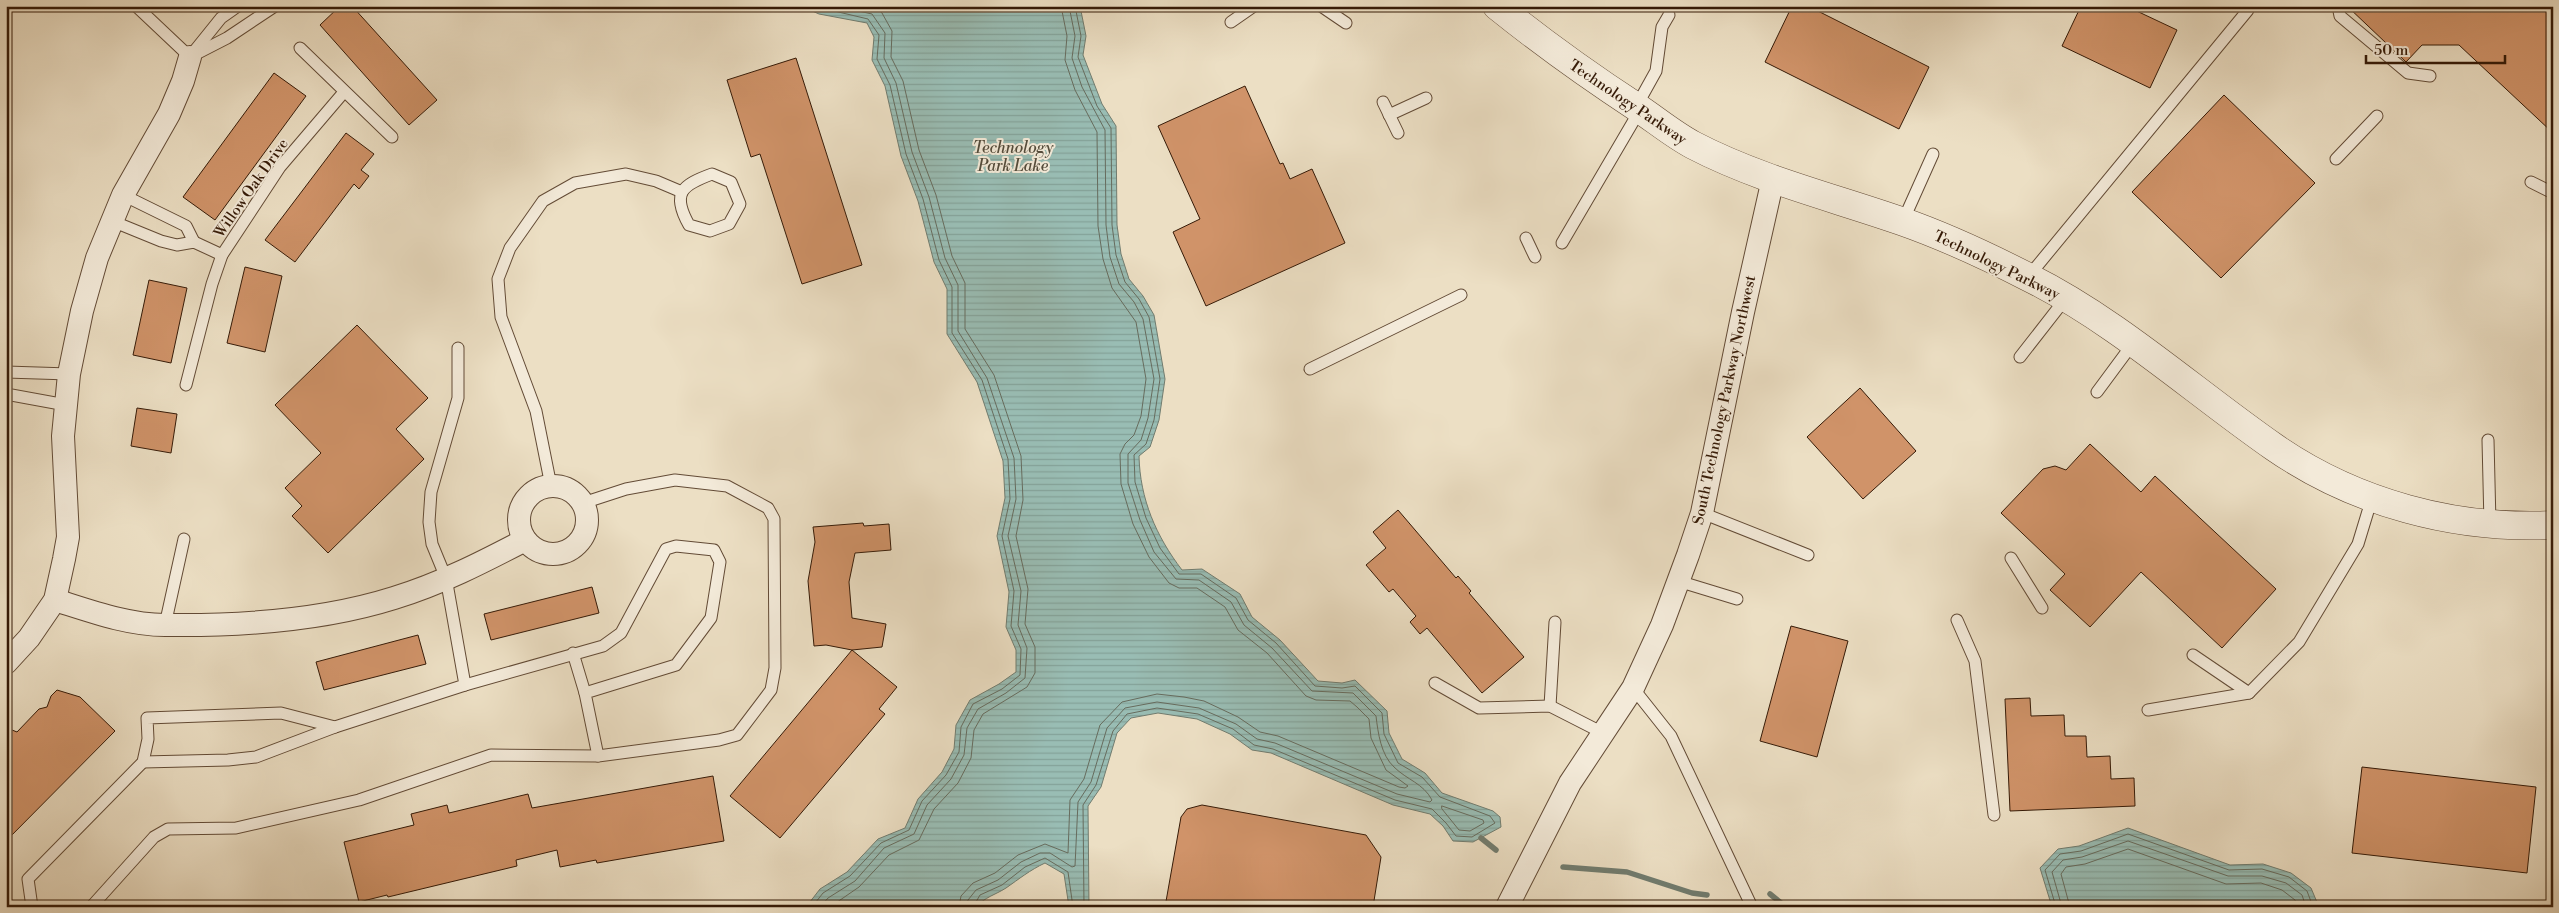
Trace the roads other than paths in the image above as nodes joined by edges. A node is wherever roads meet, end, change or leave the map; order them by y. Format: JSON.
{"nodes":[{"id":1,"x":136,"y":6,"type":"edge"},
{"id":2,"x":238,"y":6,"type":"edge"},
{"id":3,"x":274,"y":6,"type":"edge"},
{"id":4,"x":1254,"y":6,"type":"edge"},
{"id":5,"x":1321,"y":6,"type":"edge"},
{"id":6,"x":1497,"y":6,"type":"edge"},
{"id":7,"x":2248,"y":6,"type":"edge"},
{"id":8,"x":2338,"y":6,"type":"edge"},
{"id":9,"x":1669,"y":15,"type":"dead end"},
{"id":10,"x":1231,"y":22,"type":"dead end"},
{"id":11,"x":1346,"y":23,"type":"dead end"},
{"id":12,"x":300,"y":48,"type":"dead end"},
{"id":13,"x":190,"y":57,"type":"junction"},
{"id":14,"x":2430,"y":76,"type":"dead end"},
{"id":15,"x":344,"y":92,"type":"junction"},
{"id":16,"x":1426,"y":98,"type":"dead end"},
{"id":17,"x":1383,"y":102,"type":"dead end"},
{"id":18,"x":1638,"y":108,"type":"junction"},
{"id":19,"x":1389,"y":115,"type":"junction"},
{"id":20,"x":2377,"y":116,"type":"dead end"},
{"id":21,"x":1398,"y":133,"type":"dead end"},
{"id":22,"x":392,"y":137,"type":"dead end"},
{"id":23,"x":1933,"y":154,"type":"dead end"},
{"id":24,"x":2336,"y":159,"type":"dead end"},
{"id":25,"x":1774,"y":179,"type":"junction"},
{"id":26,"x":2531,"y":182,"type":"dead end"},
{"id":27,"x":682,"y":192,"type":"junction"},
{"id":28,"x":2553,"y":193,"type":"edge"},
{"id":29,"x":123,"y":195,"type":"junction"},
{"id":30,"x":112,"y":220,"type":"junction"},
{"id":31,"x":1903,"y":222,"type":"junction"},
{"id":32,"x":1526,"y":238,"type":"dead end"},
{"id":33,"x":194,"y":242,"type":"junction"},
{"id":34,"x":1562,"y":243,"type":"dead end"},
{"id":35,"x":222,"y":255,"type":"junction"},
{"id":36,"x":1534,"y":257,"type":"dead end"},
{"id":37,"x":2028,"y":276,"type":"junction"},
{"id":38,"x":1461,"y":294,"type":"dead end"},
{"id":39,"x":2066,"y":298,"type":"junction"},
{"id":40,"x":2134,"y":342,"type":"junction"},
{"id":41,"x":458,"y":348,"type":"dead end"},
{"id":42,"x":2020,"y":357,"type":"dead end"},
{"id":43,"x":1310,"y":369,"type":"dead end"},
{"id":44,"x":6,"y":372,"type":"edge"},
{"id":45,"x":69,"y":374,"type":"junction"},
{"id":46,"x":186,"y":385,"type":"dead end"},
{"id":47,"x":2097,"y":392,"type":"dead end"},
{"id":48,"x":6,"y":394,"type":"edge"},
{"id":49,"x":66,"y":406,"type":"junction"},
{"id":50,"x":2488,"y":440,"type":"dead end"},
{"id":51,"x":551,"y":486,"type":"junction"},
{"id":52,"x":2372,"y":498,"type":"junction"},
{"id":53,"x":583,"y":503,"type":"junction"},
{"id":54,"x":1702,"y":513,"type":"junction"},
{"id":55,"x":2490,"y":525,"type":"junction"},
{"id":56,"x":2553,"y":525,"type":"edge"},
{"id":57,"x":184,"y":539,"type":"dead end"},
{"id":58,"x":526,"y":540,"type":"junction"},
{"id":59,"x":1808,"y":555,"type":"dead end"},
{"id":60,"x":2011,"y":558,"type":"dead end"},
{"id":61,"x":446,"y":578,"type":"junction"},
{"id":62,"x":1678,"y":581,"type":"junction"},
{"id":63,"x":1737,"y":599,"type":"dead end"},
{"id":64,"x":54,"y":600,"type":"junction"},
{"id":65,"x":2042,"y":608,"type":"dead end"},
{"id":66,"x":1957,"y":620,"type":"dead end"},
{"id":67,"x":1555,"y":622,"type":"dead end"},
{"id":68,"x":165,"y":625,"type":"junction"},
{"id":69,"x":572,"y":653,"type":"junction"},
{"id":70,"x":2193,"y":655,"type":"dead end"},
{"id":71,"x":6,"y":663,"type":"edge"},
{"id":72,"x":1435,"y":683,"type":"dead end"},
{"id":73,"x":465,"y":685,"type":"junction"},
{"id":74,"x":1633,"y":688,"type":"junction"},
{"id":75,"x":585,"y":693,"type":"junction"},
{"id":76,"x":2249,"y":693,"type":"junction"},
{"id":77,"x":1550,"y":706,"type":"junction"},
{"id":78,"x":2148,"y":710,"type":"dead end"},
{"id":79,"x":335,"y":727,"type":"junction"},
{"id":80,"x":1603,"y":733,"type":"junction"},
{"id":81,"x":598,"y":756,"type":"junction"},
{"id":82,"x":143,"y":762,"type":"junction"},
{"id":83,"x":1994,"y":815,"type":"dead end"},
{"id":84,"x":32,"y":907,"type":"edge"},
{"id":85,"x":91,"y":907,"type":"edge"},
{"id":86,"x":1506,"y":907,"type":"edge"},
{"id":87,"x":1752,"y":907,"type":"edge"}],
"edges":[{"from":1,"to":13,"type":"lane"},
{"from":2,"to":13,"type":"lane"},
{"from":3,"to":13,"type":"lane"},
{"from":4,"to":10,"type":"lane"},
{"from":5,"to":11,"type":"lane"},
{"from":6,"to":18,"type":"street","name":"Technology Parkway"},
{"from":7,"to":37,"type":"lane"},
{"from":8,"to":14,"type":"lane"},
{"from":9,"to":18,"type":"lane"},
{"from":12,"to":15,"type":"lane"},
{"from":13,"to":29,"type":"street"},
{"from":15,"to":22,"type":"lane"},
{"from":15,"to":35,"type":"lane","name":"Willow Oak Drive"},
{"from":16,"to":19,"type":"lane"},
{"from":17,"to":19,"type":"lane"},
{"from":18,"to":25,"type":"street","name":"Technology Parkway"},
{"from":18,"to":34,"type":"lane"},
{"from":19,"to":21,"type":"lane"},
{"from":20,"to":24,"type":"lane"},
{"from":23,"to":31,"type":"lane"},
{"from":25,"to":31,"type":"street","name":"Technology Parkway"},
{"from":25,"to":54,"type":"street","name":"South Technology Parkway Northwest"},
{"from":26,"to":28,"type":"lane"},
{"from":27,"to":27,"type":"lane"},
{"from":27,"to":51,"type":"lane"},
{"from":29,"to":30,"type":"street"},
{"from":29,"to":33,"type":"lane","name":"Willow Oak Drive"},
{"from":30,"to":33,"type":"lane","name":"Willow Oak Drive"},
{"from":30,"to":45,"type":"street"},
{"from":31,"to":37,"type":"street","name":"Technology Parkway"},
{"from":32,"to":36,"type":"lane"},
{"from":33,"to":35,"type":"lane","name":"Willow Oak Drive"},
{"from":35,"to":46,"type":"lane","name":"Willow Oak Drive"},
{"from":37,"to":39,"type":"street","name":"Technology Parkway"},
{"from":38,"to":43,"type":"lane"},
{"from":39,"to":40,"type":"street","name":"Technology Parkway"},
{"from":39,"to":42,"type":"lane"},
{"from":40,"to":47,"type":"lane"},
{"from":40,"to":52,"type":"street","name":"Technology Parkway"},
{"from":41,"to":61,"type":"lane"},
{"from":44,"to":45,"type":"lane"},
{"from":45,"to":49,"type":"street"},
{"from":48,"to":49,"type":"lane"},
{"from":49,"to":64,"type":"street"},
{"from":50,"to":55,"type":"lane"},
{"from":51,"to":53,"type":"street"},
{"from":51,"to":58,"type":"street"},
{"from":52,"to":55,"type":"street","name":"Technology Parkway"},
{"from":52,"to":76,"type":"lane"},
{"from":53,"to":58,"type":"street"},
{"from":53,"to":81,"type":"lane"},
{"from":54,"to":59,"type":"lane"},
{"from":54,"to":62,"type":"street","name":"South Technology Parkway Northwest"},
{"from":55,"to":56,"type":"street","name":"Technology Parkway"},
{"from":57,"to":68,"type":"lane"},
{"from":58,"to":61,"type":"street"},
{"from":60,"to":65,"type":"lane"},
{"from":61,"to":68,"type":"street"},
{"from":61,"to":73,"type":"lane"},
{"from":62,"to":63,"type":"lane"},
{"from":62,"to":74,"type":"street","name":"South Technology Parkway Northwest"},
{"from":64,"to":68,"type":"street"},
{"from":64,"to":71,"type":"street"},
{"from":66,"to":83,"type":"lane"},
{"from":67,"to":77,"type":"lane"},
{"from":69,"to":73,"type":"lane"},
{"from":69,"to":75,"type":"lane"},
{"from":69,"to":75,"type":"lane"},
{"from":70,"to":76,"type":"lane"},
{"from":72,"to":77,"type":"lane"},
{"from":73,"to":79,"type":"lane"},
{"from":74,"to":80,"type":"street","name":"South Technology Parkway Northwest"},
{"from":74,"to":87,"type":"lane"},
{"from":75,"to":81,"type":"lane"},
{"from":76,"to":78,"type":"lane"},
{"from":77,"to":80,"type":"lane"},
{"from":79,"to":82,"type":"lane"},
{"from":79,"to":82,"type":"lane"},
{"from":80,"to":86,"type":"street","name":"South Technology Parkway Northwest"},
{"from":81,"to":85,"type":"lane"},
{"from":82,"to":84,"type":"lane"}]}
